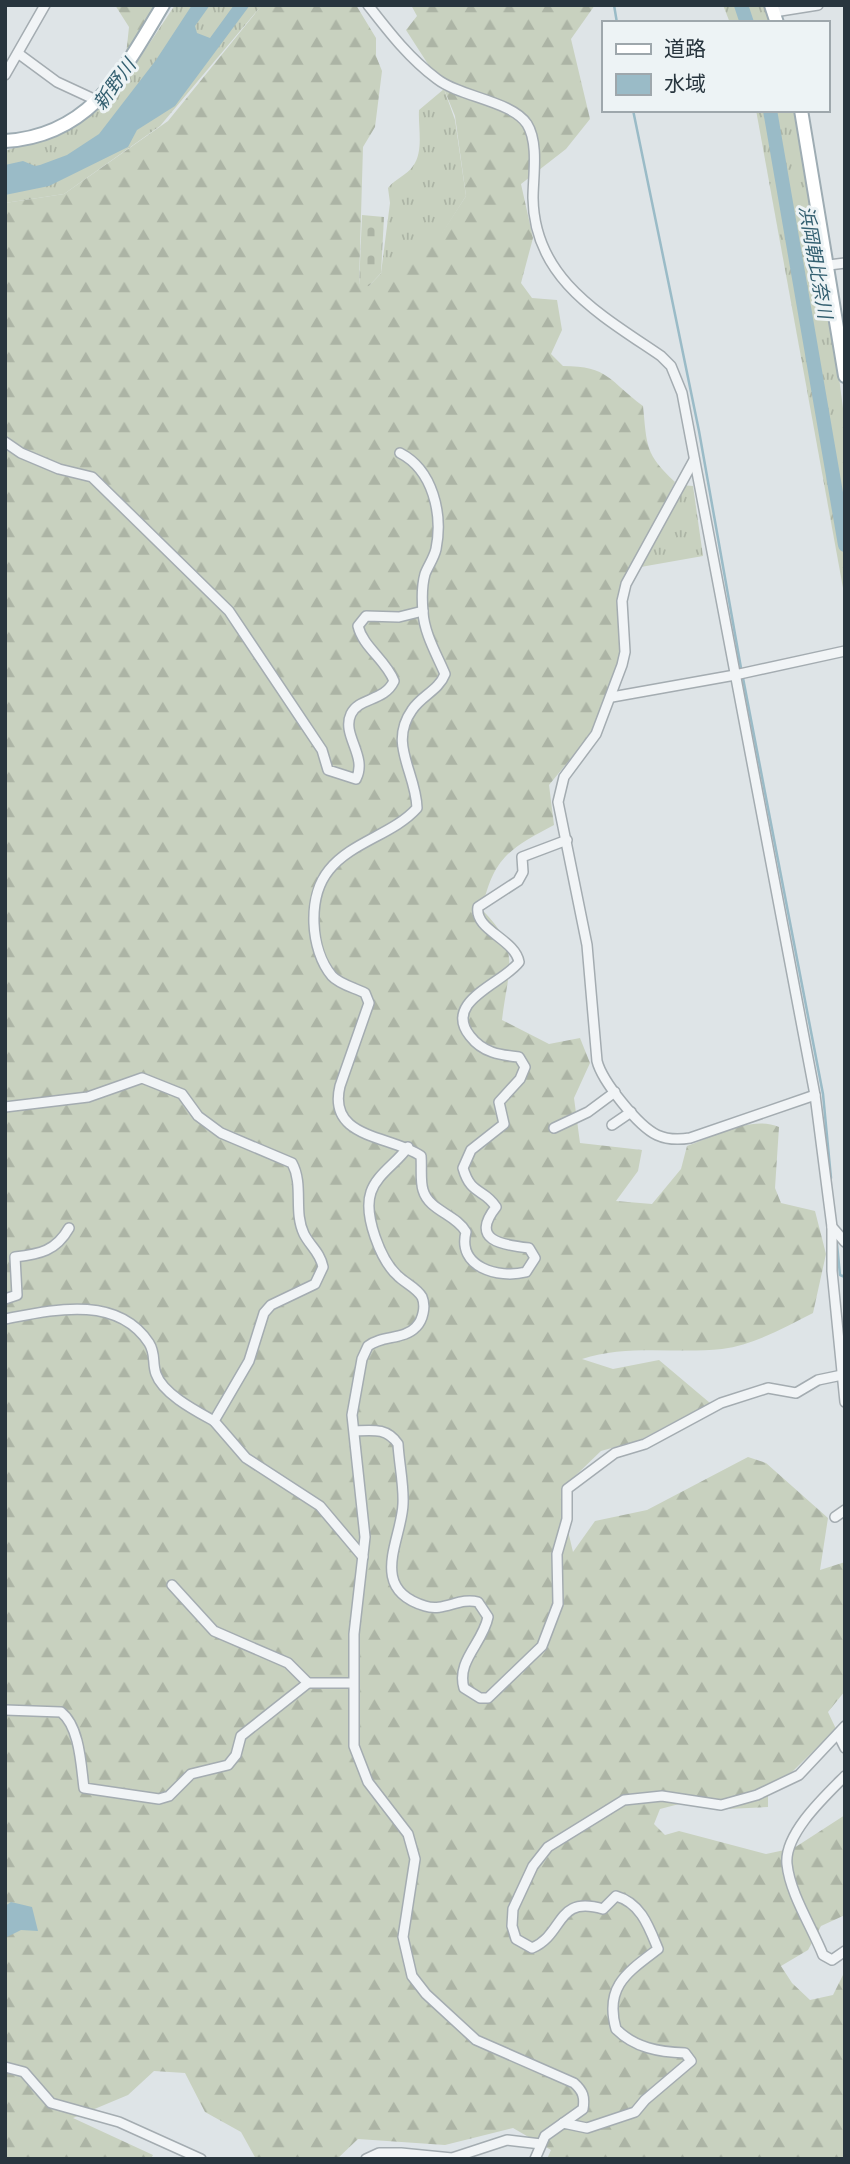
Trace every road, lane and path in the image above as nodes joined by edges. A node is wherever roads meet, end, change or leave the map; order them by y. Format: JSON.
{"nodes":[{"id":1,"x":45,"y":5,"type":"edge"},
{"id":2,"x":163,"y":5,"type":"edge"},
{"id":3,"x":368,"y":5,"type":"edge"},
{"id":4,"x":818,"y":5,"type":"edge"},
{"id":5,"x":774,"y":13,"type":"edge"},
{"id":6,"x":19,"y":54,"type":"junction"},
{"id":7,"x":5,"y":75,"type":"edge"},
{"id":8,"x":98,"y":102,"type":"junction"},
{"id":9,"x":802,"y":112,"type":"edge"},
{"id":10,"x":5,"y":141,"type":"edge"},
{"id":11,"x":845,"y":263,"type":"edge"},
{"id":12,"x":829,"y":265,"type":"junction"},
{"id":13,"x":845,"y":376,"type":"edge"},
{"id":14,"x":5,"y":442,"type":"edge"},
{"id":15,"x":400,"y":453,"type":"dead end"},
{"id":16,"x":694,"y":460,"type":"junction"},
{"id":17,"x":423,"y":611,"type":"junction"},
{"id":18,"x":842,"y":651,"type":"edge"},
{"id":19,"x":735,"y":676,"type":"junction"},
{"id":20,"x":612,"y":697,"type":"junction"},
{"id":21,"x":567,"y":840,"type":"junction"},
{"id":22,"x":615,"y":1092,"type":"junction"},
{"id":23,"x":815,"y":1095,"type":"junction"},
{"id":24,"x":5,"y":1107,"type":"edge"},
{"id":25,"x":631,"y":1112,"type":"junction"},
{"id":26,"x":612,"y":1125,"type":"dead end"},
{"id":27,"x":554,"y":1128,"type":"dead end"},
{"id":28,"x":408,"y":1147,"type":"junction"},
{"id":29,"x":832,"y":1227,"type":"junction"},
{"id":30,"x":69,"y":1228,"type":"dead end"},
{"id":31,"x":845,"y":1242,"type":"edge"},
{"id":32,"x":5,"y":1299,"type":"edge"},
{"id":33,"x":5,"y":1319,"type":"edge"},
{"id":34,"x":842,"y":1375,"type":"junction"},
{"id":35,"x":845,"y":1402,"type":"edge"},
{"id":36,"x":214,"y":1421,"type":"junction"},
{"id":37,"x":355,"y":1431,"type":"junction"},
{"id":38,"x":845,"y":1510,"type":"edge"},
{"id":39,"x":835,"y":1517,"type":"dead end"},
{"id":40,"x":363,"y":1557,"type":"junction"},
{"id":41,"x":172,"y":1585,"type":"dead end"},
{"id":42,"x":309,"y":1683,"type":"junction"},
{"id":43,"x":352,"y":1683,"type":"junction"},
{"id":44,"x":5,"y":1710,"type":"edge"},
{"id":45,"x":845,"y":1726,"type":"edge"},
{"id":46,"x":838,"y":1734,"type":"junction"},
{"id":47,"x":845,"y":1748,"type":"edge"},
{"id":48,"x":845,"y":1776,"type":"edge"},
{"id":49,"x":845,"y":1951,"type":"edge"},
{"id":50,"x":5,"y":2067,"type":"edge"},
{"id":51,"x":564,"y":2123,"type":"junction"},
{"id":52,"x":541,"y":2144,"type":"junction"},
{"id":53,"x":201,"y":2159,"type":"edge"},
{"id":54,"x":366,"y":2159,"type":"edge"},
{"id":55,"x":534,"y":2159,"type":"edge"}],
"edges":[{"from":1,"to":6,"type":"street"},
{"from":2,"to":8,"type":"main road"},
{"from":3,"to":16,"type":"street"},
{"from":4,"to":5,"type":"street"},
{"from":6,"to":7,"type":"street"},
{"from":6,"to":8,"type":"street"},
{"from":8,"to":10,"type":"main road"},
{"from":9,"to":12,"type":"main road"},
{"from":11,"to":12,"type":"street"},
{"from":12,"to":13,"type":"main road"},
{"from":14,"to":17,"type":"street"},
{"from":15,"to":17,"type":"street"},
{"from":16,"to":19,"type":"street"},
{"from":16,"to":20,"type":"street"},
{"from":17,"to":28,"type":"street"},
{"from":18,"to":19,"type":"street"},
{"from":19,"to":20,"type":"street"},
{"from":19,"to":23,"type":"street"},
{"from":20,"to":21,"type":"street"},
{"from":21,"to":22,"type":"street"},
{"from":21,"to":28,"type":"street"},
{"from":22,"to":25,"type":"street"},
{"from":22,"to":27,"type":"street"},
{"from":23,"to":25,"type":"street"},
{"from":23,"to":29,"type":"street"},
{"from":24,"to":36,"type":"street"},
{"from":25,"to":26,"type":"street"},
{"from":28,"to":37,"type":"street"},
{"from":29,"to":31,"type":"street"},
{"from":29,"to":34,"type":"street"},
{"from":30,"to":32,"type":"street"},
{"from":33,"to":36,"type":"street"},
{"from":34,"to":35,"type":"street"},
{"from":34,"to":37,"type":"street"},
{"from":36,"to":40,"type":"street"},
{"from":37,"to":40,"type":"street"},
{"from":38,"to":39,"type":"street"},
{"from":40,"to":43,"type":"street"},
{"from":41,"to":42,"type":"street"},
{"from":42,"to":43,"type":"street"},
{"from":42,"to":44,"type":"street"},
{"from":43,"to":51,"type":"street"},
{"from":45,"to":46,"type":"street"},
{"from":46,"to":47,"type":"street"},
{"from":46,"to":51,"type":"street"},
{"from":48,"to":49,"type":"street"},
{"from":50,"to":53,"type":"street"},
{"from":51,"to":52,"type":"street"},
{"from":52,"to":54,"type":"street"},
{"from":52,"to":55,"type":"street"}]}
